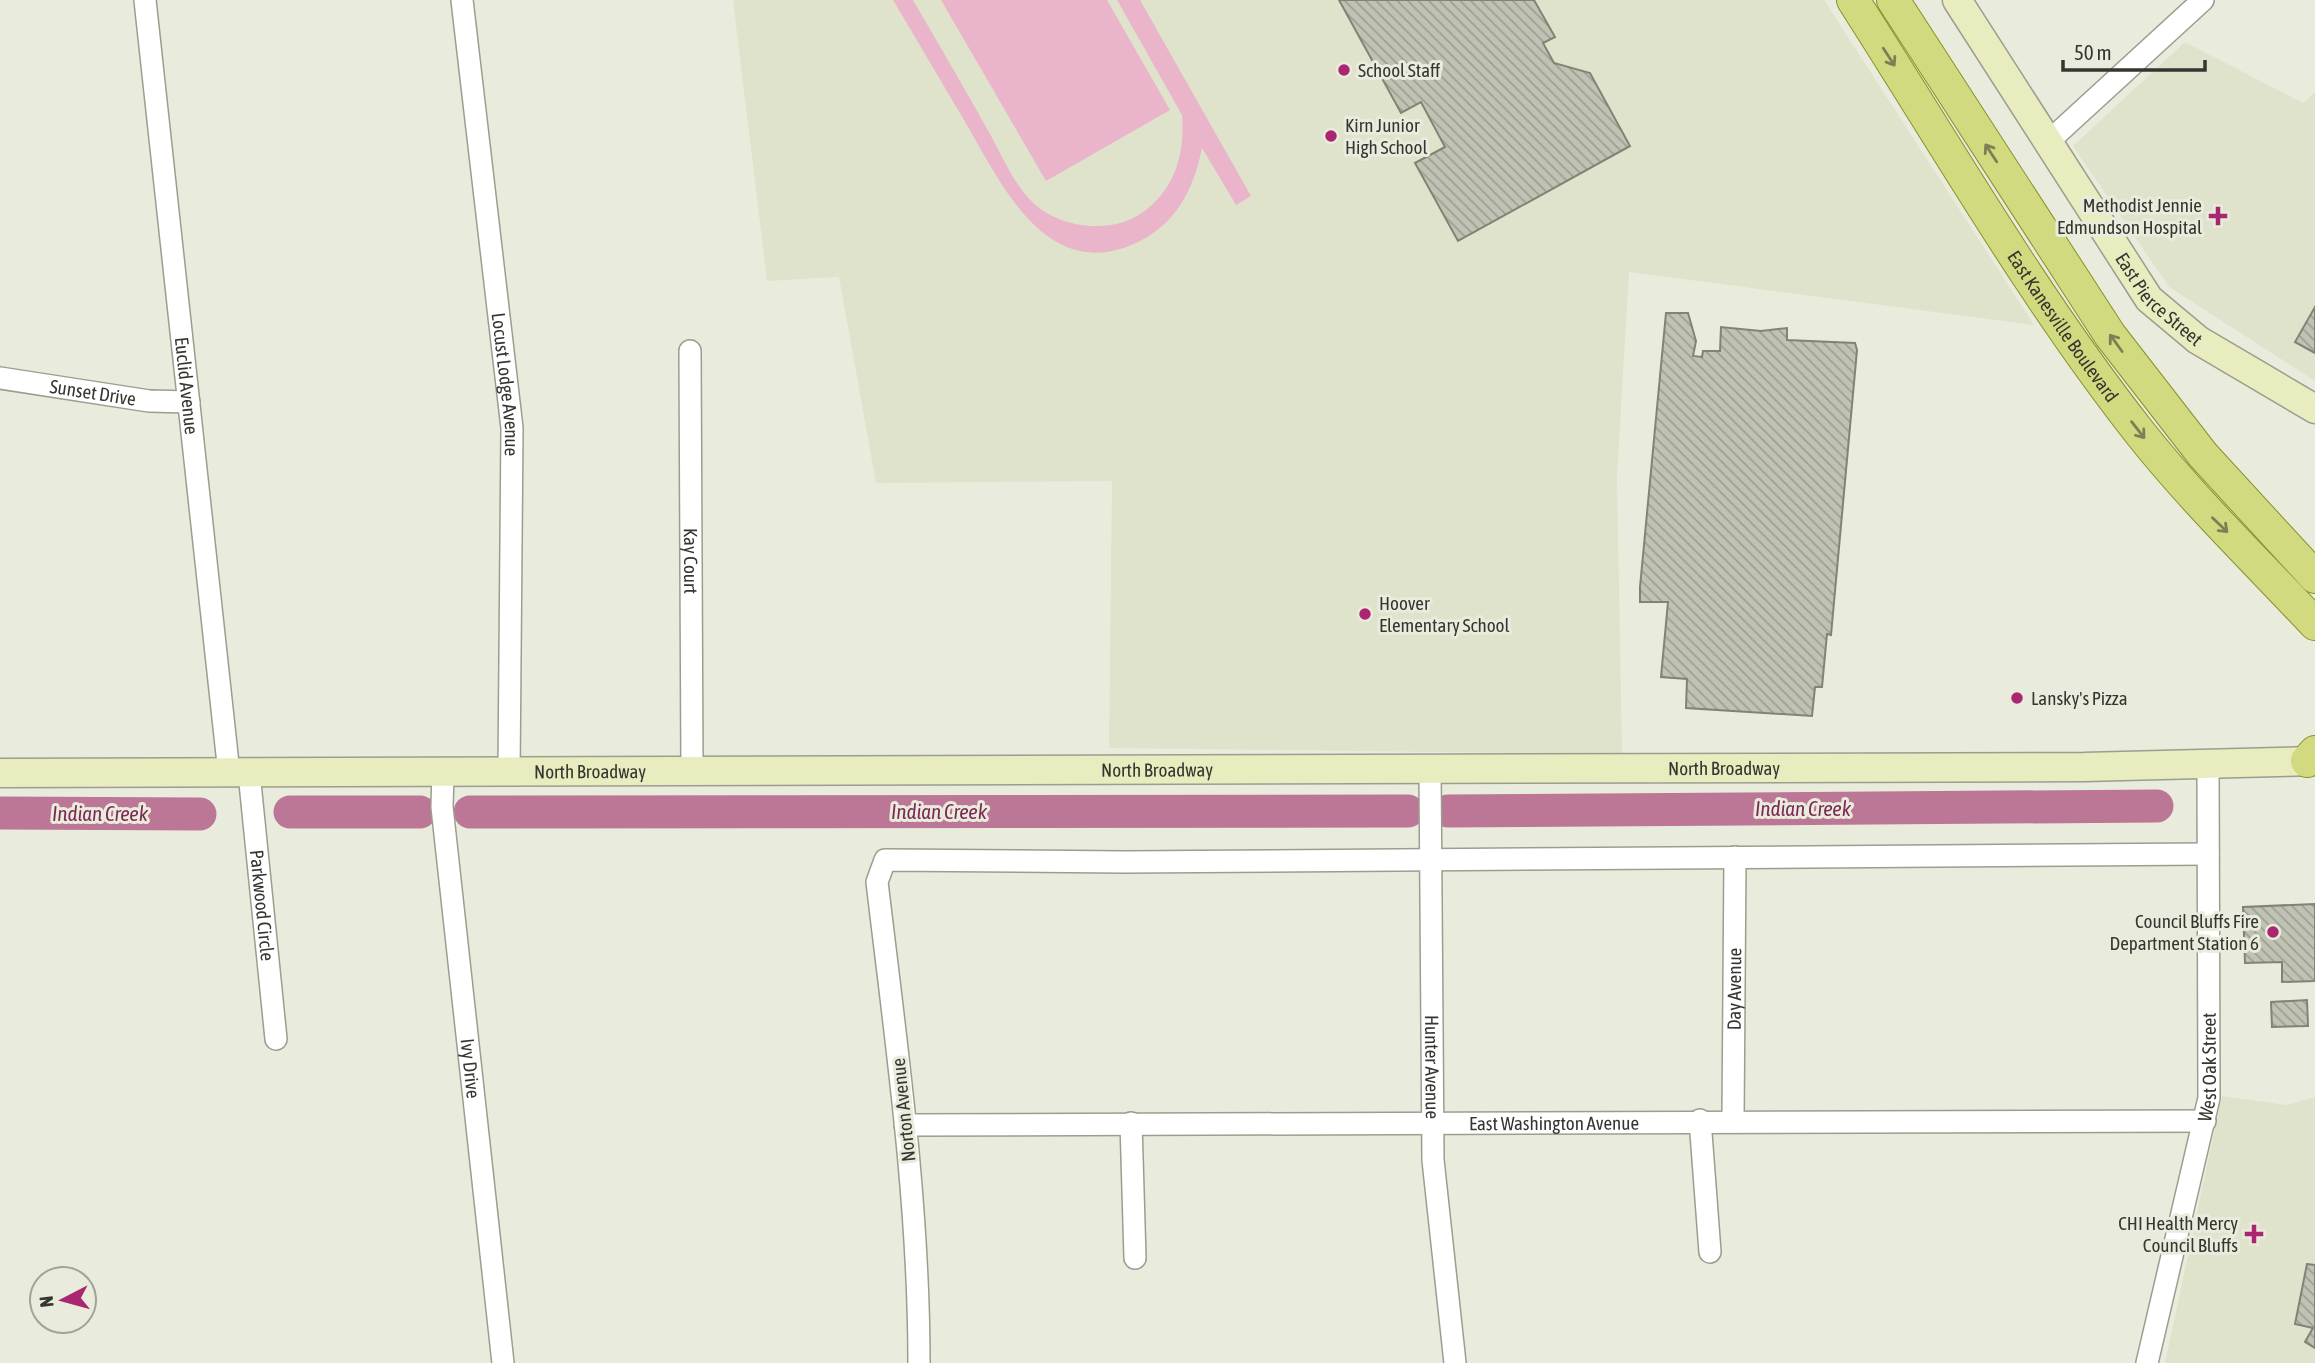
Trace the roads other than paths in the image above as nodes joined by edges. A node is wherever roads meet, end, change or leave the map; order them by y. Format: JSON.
{"nodes":[{"id":1,"x":145,"y":0,"type":"edge"},
{"id":2,"x":462,"y":0,"type":"edge"},
{"id":3,"x":1853,"y":0,"type":"edge"},
{"id":4,"x":1893,"y":0,"type":"edge"},
{"id":5,"x":1957,"y":0,"type":"edge"},
{"id":6,"x":2203,"y":0,"type":"edge"},
{"id":7,"x":2048,"y":142,"type":"junction"},
{"id":8,"x":690,"y":351,"type":"dead end"},
{"id":9,"x":0,"y":378,"type":"edge"},
{"id":10,"x":189,"y":401,"type":"junction"},
{"id":11,"x":2315,"y":409,"type":"edge"},
{"id":12,"x":2315,"y":577,"type":"edge"},
{"id":13,"x":2315,"y":624,"type":"edge"},
{"id":14,"x":2313,"y":758,"type":"edge"},
{"id":15,"x":2208,"y":764,"type":"junction"},
{"id":16,"x":1430,"y":769,"type":"junction"},
{"id":17,"x":692,"y":771,"type":"junction"},
{"id":18,"x":443,"y":772,"type":"junction"},
{"id":19,"x":509,"y":772,"type":"junction"},
{"id":20,"x":0,"y":773,"type":"edge"},
{"id":21,"x":239,"y":773,"type":"junction"},
{"id":22,"x":2208,"y":854,"type":"junction"},
{"id":23,"x":1735,"y":857,"type":"junction"},
{"id":24,"x":1431,"y":860,"type":"junction"},
{"id":25,"x":276,"y":1039,"type":"dead end"},
{"id":26,"x":1700,"y":1120,"type":"junction"},
{"id":27,"x":1733,"y":1120,"type":"junction"},
{"id":28,"x":1432,"y":1121,"type":"junction"},
{"id":29,"x":2205,"y":1121,"type":"junction"},
{"id":30,"x":1131,"y":1123,"type":"junction"},
{"id":31,"x":905,"y":1125,"type":"junction"},
{"id":32,"x":1710,"y":1252,"type":"dead end"},
{"id":33,"x":1135,"y":1258,"type":"dead end"},
{"id":34,"x":503,"y":1363,"type":"edge"},
{"id":35,"x":919,"y":1363,"type":"edge"},
{"id":36,"x":1455,"y":1363,"type":"edge"},
{"id":37,"x":2147,"y":1363,"type":"edge"}],
"edges":[{"from":1,"to":10,"type":"street","name":"Euclid Avenue"},
{"from":2,"to":19,"type":"street","name":"Locust Lodge Avenue"},
{"from":3,"to":13,"type":"main road","name":"East Kanesville Boulevard","one_way":true},
{"from":12,"to":4,"type":"main road","name":"East Kanesville Boulevard","one_way":true},
{"from":5,"to":7,"type":"main road","name":"East Pierce Street"},
{"from":6,"to":7,"type":"street"},
{"from":7,"to":11,"type":"main road","name":"East Pierce Street"},
{"from":8,"to":17,"type":"street","name":"Kay Court"},
{"from":9,"to":10,"type":"street","name":"Sunset Drive"},
{"from":10,"to":21,"type":"street","name":"Euclid Avenue"},
{"from":14,"to":15,"type":"main road","name":"North Broadway"},
{"from":15,"to":16,"type":"main road","name":"North Broadway"},
{"from":15,"to":22,"type":"street","name":"West Oak Street"},
{"from":16,"to":17,"type":"main road","name":"North Broadway"},
{"from":16,"to":24,"type":"street","name":"Hunter Avenue"},
{"from":17,"to":19,"type":"main road","name":"North Broadway"},
{"from":18,"to":19,"type":"main road","name":"North Broadway"},
{"from":18,"to":21,"type":"main road","name":"North Broadway"},
{"from":18,"to":34,"type":"street","name":"Ivy Drive"},
{"from":20,"to":21,"type":"main road","name":"North Broadway"},
{"from":21,"to":25,"type":"street","name":"Parkwood Circle"},
{"from":22,"to":23,"type":"street"},
{"from":22,"to":29,"type":"street","name":"West Oak Street"},
{"from":23,"to":24,"type":"street"},
{"from":23,"to":27,"type":"street","name":"Day Avenue"},
{"from":24,"to":28,"type":"street","name":"Hunter Avenue"},
{"from":24,"to":31,"type":"street","name":"Norton Avenue"},
{"from":26,"to":27,"type":"street","name":"East Washington Avenue"},
{"from":26,"to":28,"type":"street","name":"East Washington Avenue"},
{"from":26,"to":32,"type":"street"},
{"from":27,"to":29,"type":"street","name":"East Washington Avenue"},
{"from":28,"to":30,"type":"street","name":"East Washington Avenue"},
{"from":28,"to":36,"type":"street","name":"Hunter Avenue"},
{"from":29,"to":37,"type":"street","name":"West Oak Street"},
{"from":30,"to":31,"type":"street","name":"East Washington Avenue"},
{"from":30,"to":33,"type":"street"},
{"from":31,"to":35,"type":"street","name":"Norton Avenue"}]}
